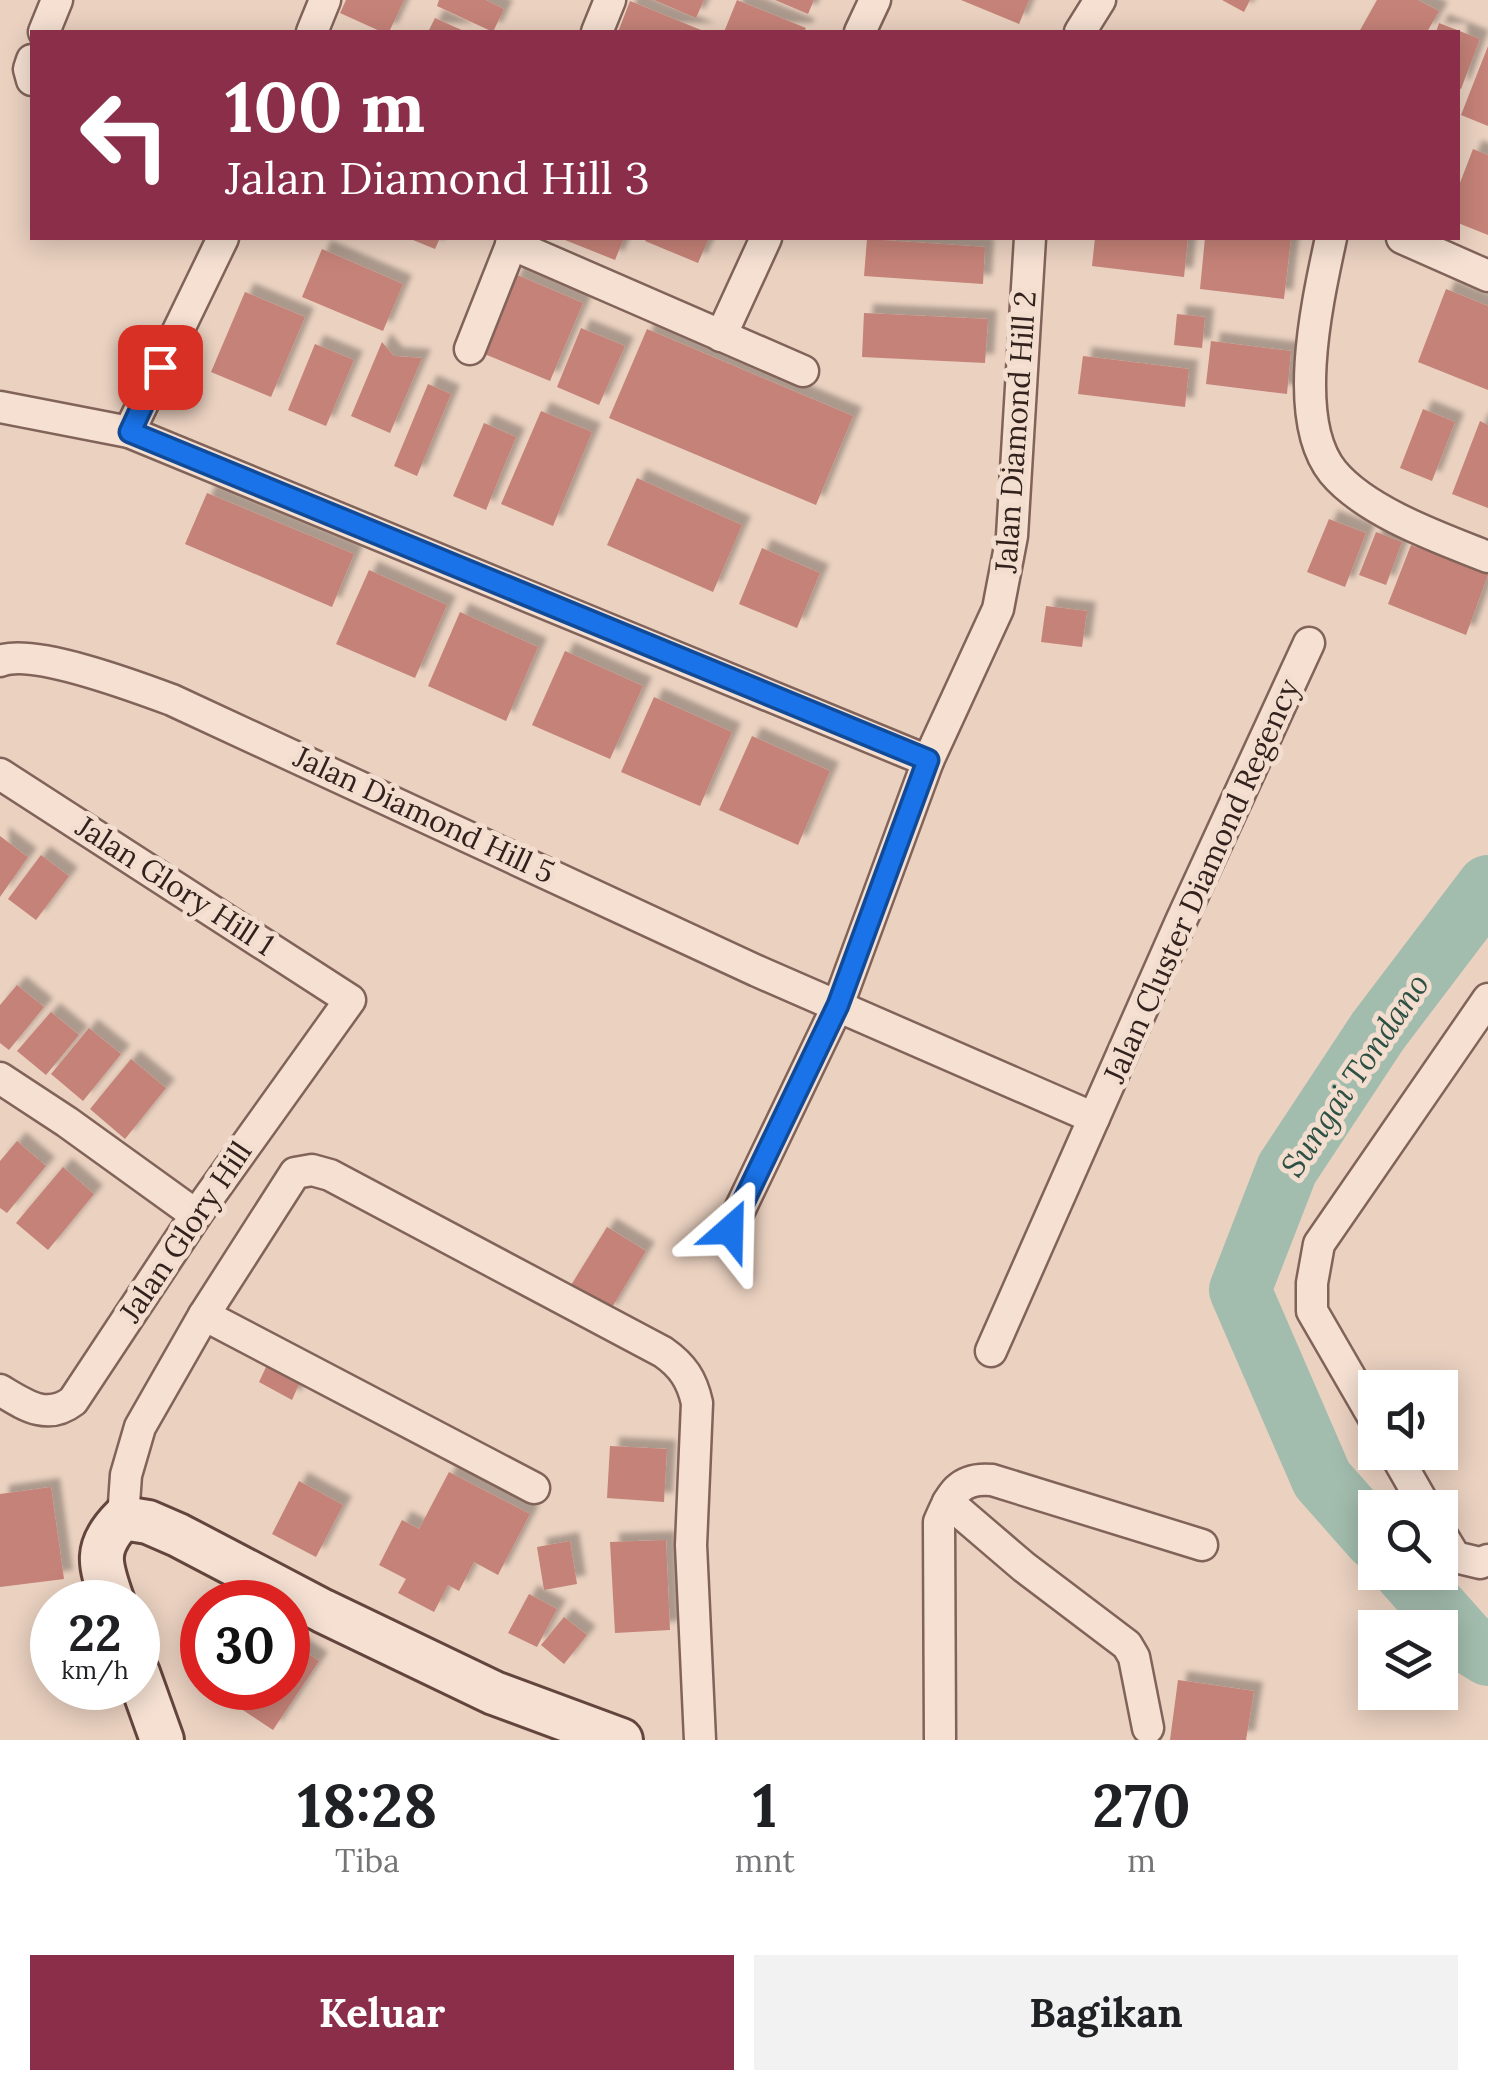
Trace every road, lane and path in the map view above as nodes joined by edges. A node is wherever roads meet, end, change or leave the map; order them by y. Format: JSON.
{"nodes":[{"id":1,"x":58,"y":0,"type":"edge"},
{"id":2,"x":325,"y":0,"type":"edge"},
{"id":3,"x":610,"y":0,"type":"edge"},
{"id":4,"x":875,"y":0,"type":"edge"},
{"id":5,"x":1100,"y":0,"type":"edge"},
{"id":6,"x":45,"y":30,"type":"edge"},
{"id":7,"x":313,"y":30,"type":"edge"},
{"id":8,"x":598,"y":30,"type":"edge"},
{"id":9,"x":861,"y":30,"type":"edge"},
{"id":10,"x":1081,"y":30,"type":"edge"},
{"id":11,"x":222,"y":240,"type":"edge"},
{"id":12,"x":765,"y":240,"type":"edge"},
{"id":13,"x":1030,"y":240,"type":"edge"},
{"id":14,"x":1331,"y":240,"type":"edge"},
{"id":15,"x":1407,"y":240,"type":"edge"},
{"id":16,"x":512,"y":241,"type":"edge"},
{"id":17,"x":1488,"y":276,"type":"edge"},
{"id":18,"x":721,"y":336,"type":"junction"},
{"id":19,"x":470,"y":349,"type":"dead end"},
{"id":20,"x":803,"y":371,"type":"dead end"},
{"id":21,"x":0,"y":407,"type":"edge"},
{"id":22,"x":130,"y":432,"type":"junction"},
{"id":23,"x":1488,"y":557,"type":"edge"},
{"id":24,"x":1309,"y":643,"type":"dead end"},
{"id":25,"x":0,"y":661,"type":"edge"},
{"id":26,"x":928,"y":760,"type":"junction"},
{"id":27,"x":0,"y":774,"type":"edge"},
{"id":28,"x":1488,"y":999,"type":"edge"},
{"id":29,"x":350,"y":1000,"type":"joint"},
{"id":30,"x":838,"y":1005,"type":"junction"},
{"id":31,"x":0,"y":1078,"type":"edge"},
{"id":32,"x":1094,"y":1118,"type":"junction"},
{"id":33,"x":196,"y":1215,"type":"junction"},
{"id":34,"x":730,"y":1230,"type":"dead end"},
{"id":35,"x":204,"y":1315,"type":"junction"},
{"id":36,"x":991,"y":1351,"type":"dead end"},
{"id":37,"x":0,"y":1390,"type":"edge"},
{"id":38,"x":1358,"y":1391,"type":"edge"},
{"id":39,"x":534,"y":1488,"type":"dead end"},
{"id":40,"x":948,"y":1502,"type":"junction"},
{"id":41,"x":124,"y":1518,"type":"junction"},
{"id":42,"x":1202,"y":1545,"type":"dead end"},
{"id":43,"x":1458,"y":1558,"type":"edge"},
{"id":44,"x":1488,"y":1560,"type":"edge"},
{"id":45,"x":108,"y":1580,"type":"edge"},
{"id":46,"x":151,"y":1710,"type":"edge"},
{"id":47,"x":1148,"y":1728,"type":"dead end"},
{"id":48,"x":162,"y":1740,"type":"edge"},
{"id":49,"x":621,"y":1740,"type":"edge"},
{"id":50,"x":700,"y":1740,"type":"edge"},
{"id":51,"x":940,"y":1740,"type":"edge"}],
"edges":[{"from":1,"to":6,"type":"street"},
{"from":2,"to":7,"type":"street"},
{"from":3,"to":8,"type":"street"},
{"from":4,"to":9,"type":"street"},
{"from":5,"to":10,"type":"street"},
{"from":11,"to":22,"type":"street"},
{"from":12,"to":18,"type":"street"},
{"from":13,"to":26,"type":"street","name":"Jalan Diamond Hill 2"},
{"from":14,"to":23,"type":"street"},
{"from":15,"to":17,"type":"street"},
{"from":16,"to":18,"type":"street"},
{"from":16,"to":19,"type":"street"},
{"from":18,"to":20,"type":"street"},
{"from":21,"to":22,"type":"street"},
{"from":22,"to":26,"type":"street"},
{"from":24,"to":32,"type":"street","name":"Jalan Cluster Diamond Regency"},
{"from":25,"to":30,"type":"street","name":"Jalan Diamond Hill 5"},
{"from":26,"to":30,"type":"street","name":"Jalan Diamond Hill 2"},
{"from":27,"to":29,"type":"street","name":"Jalan Glory Hill 1"},
{"from":28,"to":38,"type":"street"},
{"from":29,"to":33,"type":"street","name":"Jalan Glory Hill"},
{"from":30,"to":32,"type":"street","name":"Jalan Cluster Diamond Regency"},
{"from":30,"to":34,"type":"street","name":"Jalan Diamond Hill 2"},
{"from":31,"to":33,"type":"street"},
{"from":32,"to":36,"type":"street","name":"Jalan Cluster Diamond Regency"},
{"from":33,"to":37,"type":"street","name":"Jalan Glory Hill"},
{"from":35,"to":39,"type":"street"},
{"from":35,"to":41,"type":"street"},
{"from":35,"to":50,"type":"street"},
{"from":40,"to":42,"type":"street"},
{"from":40,"to":47,"type":"street"},
{"from":40,"to":51,"type":"street"},
{"from":41,"to":45,"type":"street"},
{"from":41,"to":49,"type":"street"},
{"from":43,"to":44,"type":"street"},
{"from":46,"to":48,"type":"street"}]}
